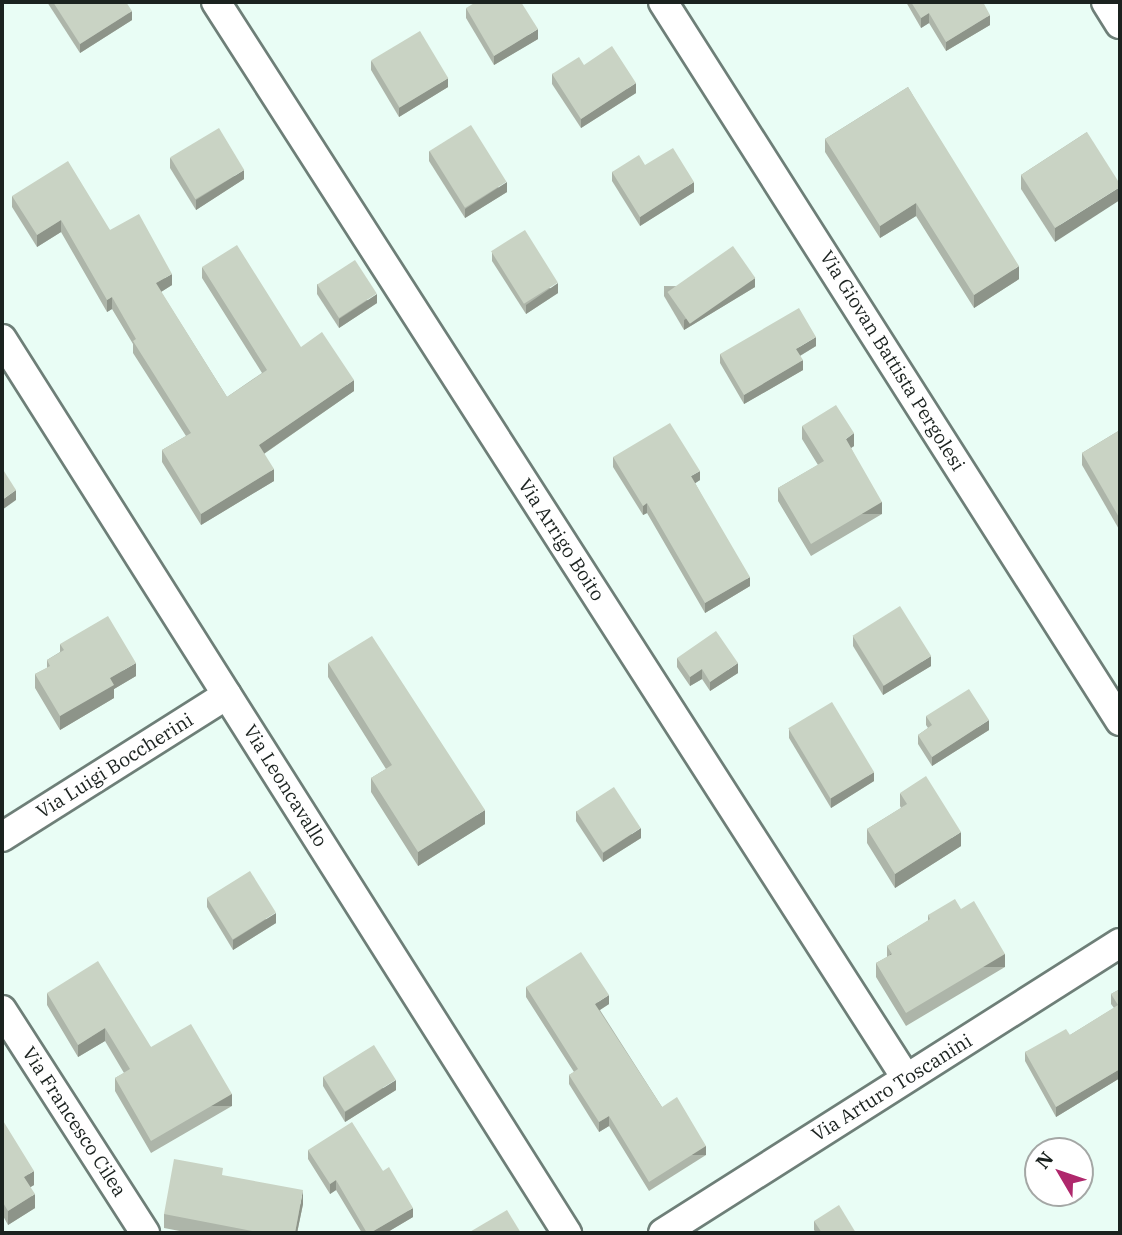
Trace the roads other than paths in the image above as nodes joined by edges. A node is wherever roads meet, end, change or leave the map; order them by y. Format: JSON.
{"nodes":[{"id":1,"x":216,"y":2,"type":"edge"},
{"id":2,"x":663,"y":2,"type":"edge"},
{"id":3,"x":1106,"y":2,"type":"edge"},
{"id":4,"x":1120,"y":24,"type":"edge"},
{"id":5,"x":2,"y":339,"type":"edge"},
{"id":6,"x":227,"y":695,"type":"junction"},
{"id":7,"x":1120,"y":721,"type":"edge"},
{"id":8,"x":2,"y":837,"type":"edge"},
{"id":9,"x":1120,"y":943,"type":"edge"},
{"id":10,"x":2,"y":1010,"type":"edge"},
{"id":11,"x":906,"y":1078,"type":"junction"},
{"id":12,"x":145,"y":1233,"type":"edge"},
{"id":13,"x":567,"y":1233,"type":"edge"},
{"id":14,"x":663,"y":1233,"type":"edge"}],
"edges":[{"from":1,"to":11,"type":"street","name":"Via Arrigo Boito"},
{"from":2,"to":7,"type":"street","name":"Via Giovan Battista Pergolesi"},
{"from":3,"to":4,"type":"street"},
{"from":5,"to":6,"type":"street","name":"Via Leoncavallo"},
{"from":6,"to":8,"type":"street","name":"Via Luigi Boccherini"},
{"from":6,"to":13,"type":"street","name":"Via Leoncavallo"},
{"from":9,"to":11,"type":"street","name":"Via Arturo Toscanini"},
{"from":10,"to":12,"type":"street","name":"Via Francesco Cilea"},
{"from":11,"to":14,"type":"street","name":"Via Arturo Toscanini"}]}
